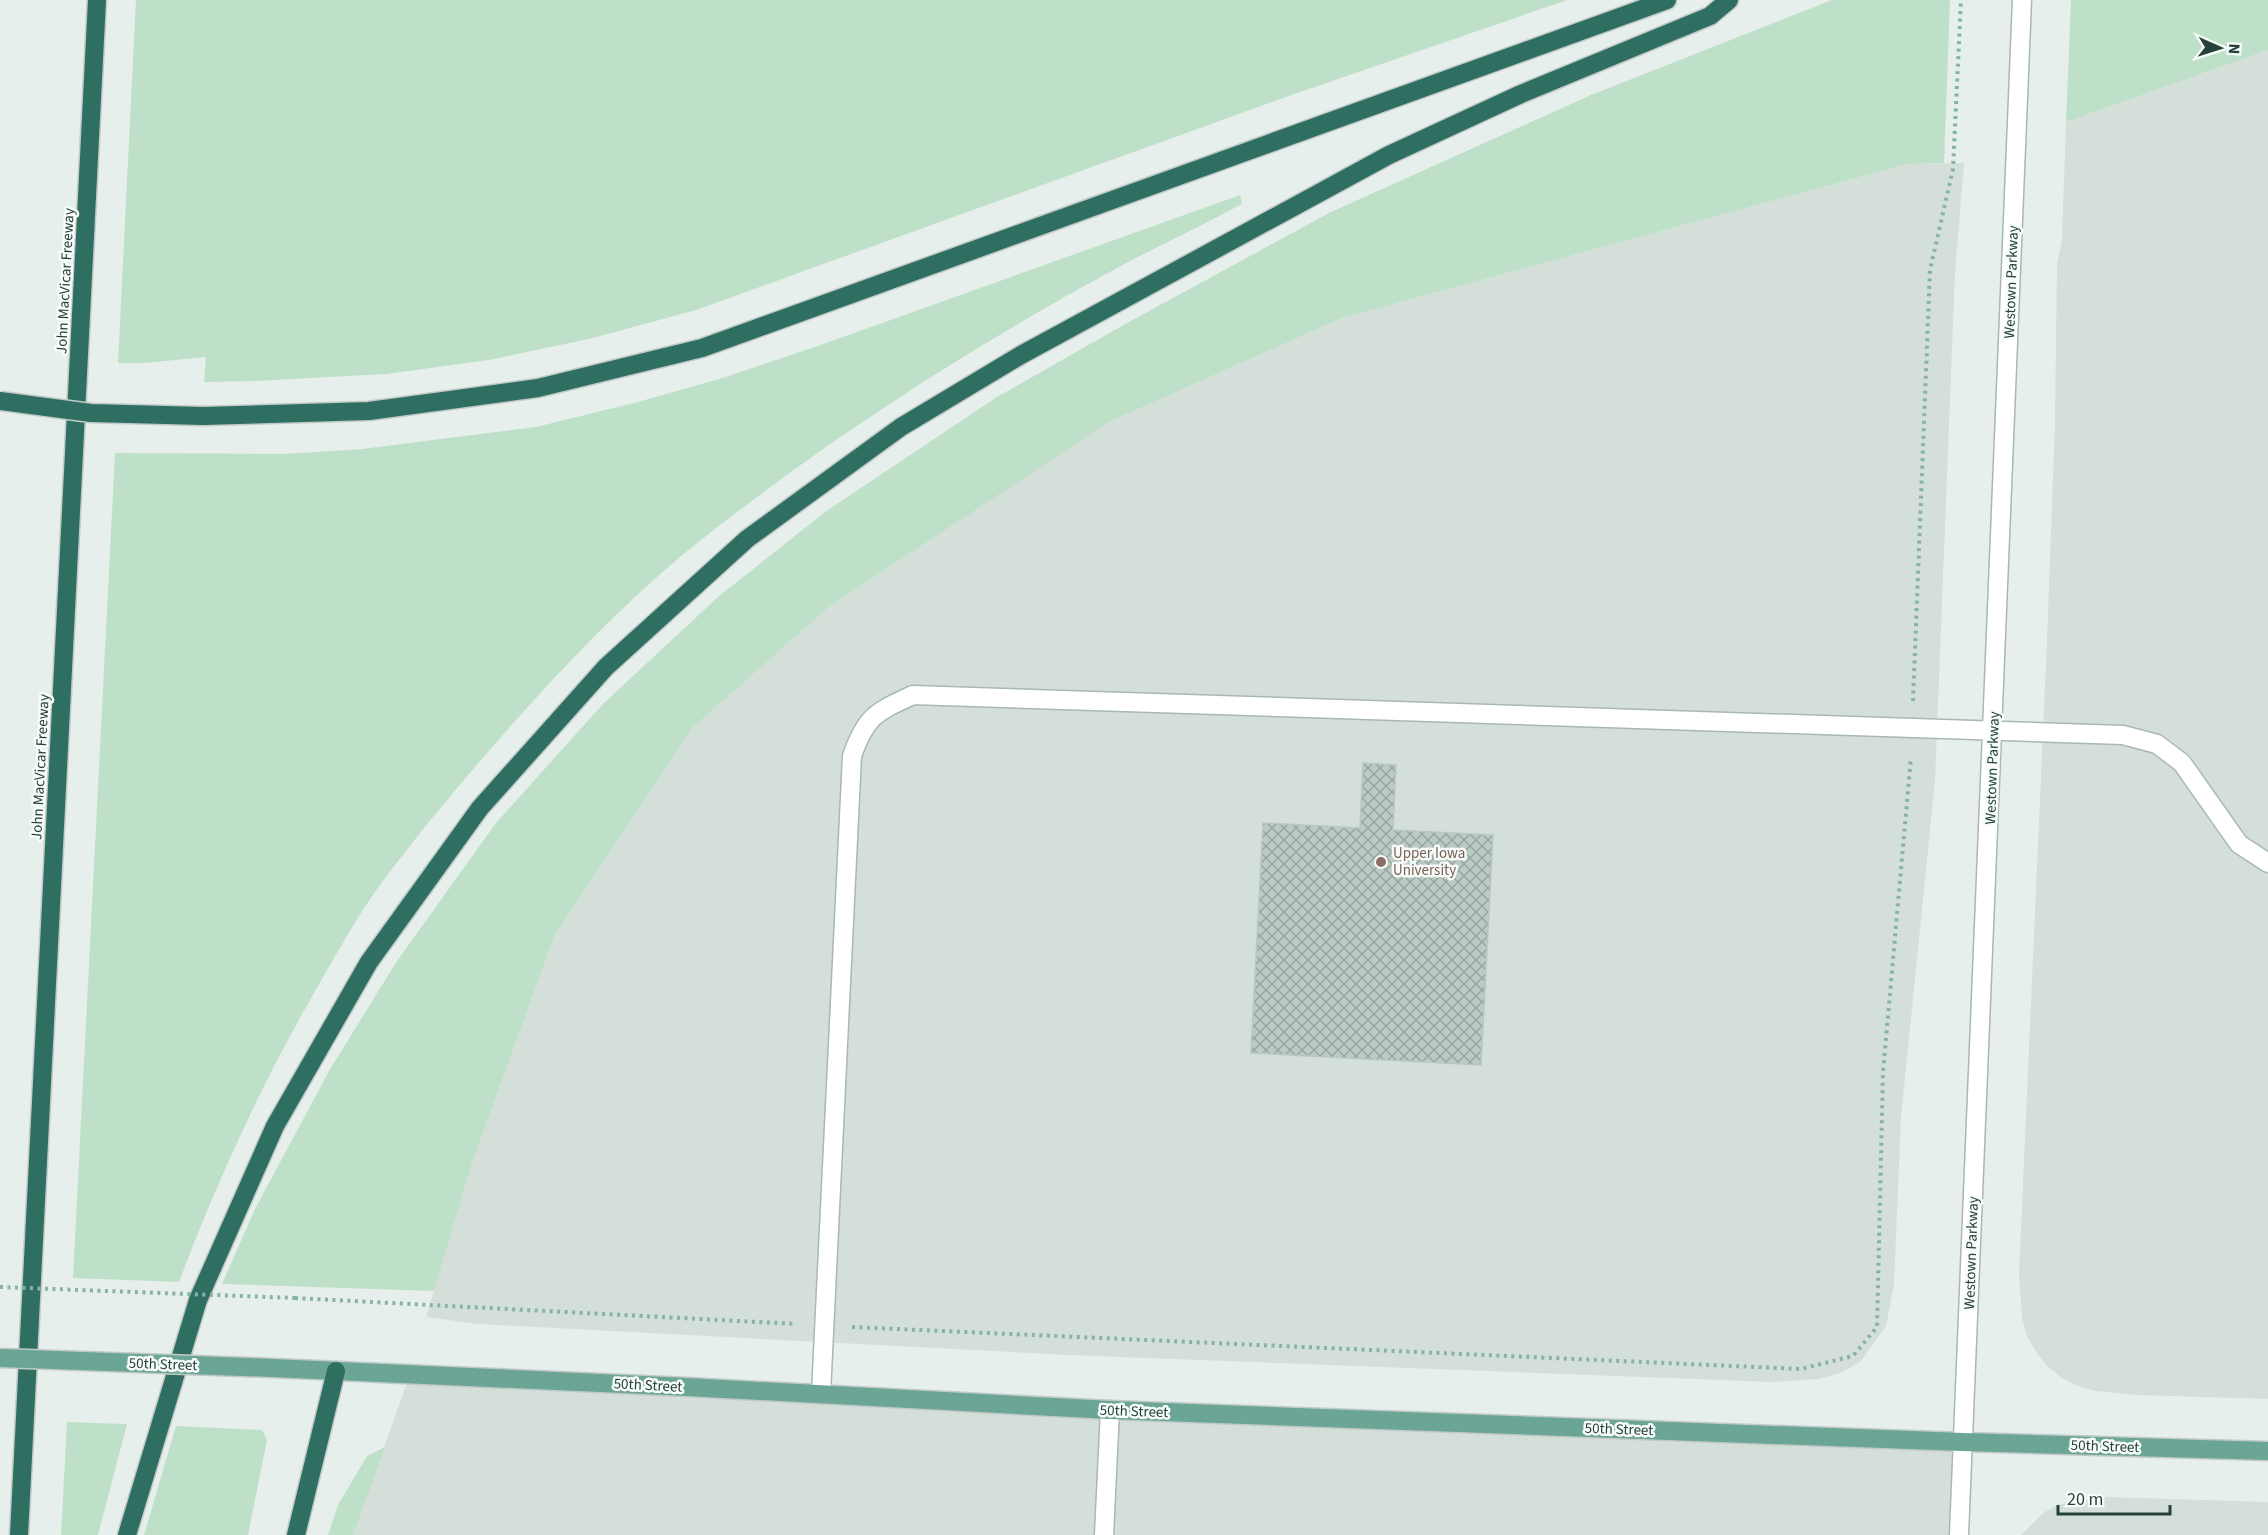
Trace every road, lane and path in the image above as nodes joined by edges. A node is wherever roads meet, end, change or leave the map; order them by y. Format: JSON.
{"nodes":[{"id":1,"x":97,"y":0,"type":"edge"},
{"id":2,"x":1667,"y":0,"type":"edge"},
{"id":3,"x":1730,"y":0,"type":"edge"},
{"id":4,"x":1961,"y":0,"type":"edge"},
{"id":5,"x":2022,"y":0,"type":"edge"},
{"id":6,"x":1955,"y":143,"type":"dead end"},
{"id":7,"x":0,"y":401,"type":"edge"},
{"id":8,"x":1994,"y":732,"type":"junction"},
{"id":9,"x":2268,"y":863,"type":"edge"},
{"id":10,"x":0,"y":1287,"type":"edge"},
{"id":11,"x":825,"y":1325,"type":"junction"},
{"id":12,"x":1877,"y":1327,"type":"dead end"},
{"id":13,"x":0,"y":1358,"type":"edge"},
{"id":14,"x":336,"y":1371,"type":"junction"},
{"id":15,"x":821,"y":1394,"type":"junction"},
{"id":16,"x":1110,"y":1410,"type":"junction"},
{"id":17,"x":1963,"y":1442,"type":"junction"},
{"id":18,"x":2268,"y":1451,"type":"edge"},
{"id":19,"x":19,"y":1535,"type":"edge"},
{"id":20,"x":127,"y":1535,"type":"edge"},
{"id":21,"x":296,"y":1535,"type":"edge"},
{"id":22,"x":1104,"y":1535,"type":"edge"},
{"id":23,"x":1959,"y":1535,"type":"edge"}],
"edges":[{"from":1,"to":19,"type":"highway","name":"John MacVicar Freeway"},
{"from":2,"to":7,"type":"highway","bridge":true},
{"from":3,"to":20,"type":"highway"},
{"from":4,"to":6,"type":"path"},
{"from":5,"to":8,"type":"street","name":"Westown Parkway"},
{"from":8,"to":9,"type":"street"},
{"from":8,"to":11,"type":"street"},
{"from":8,"to":17,"type":"street","name":"Westown Parkway"},
{"from":10,"to":11,"type":"path","bridge":true},
{"from":11,"to":12,"type":"path"},
{"from":11,"to":15,"type":"street"},
{"from":13,"to":14,"type":"main road","name":"50th Street","bridge":true},
{"from":14,"to":15,"type":"main road","name":"50th Street"},
{"from":14,"to":21,"type":"highway"},
{"from":15,"to":16,"type":"main road","name":"50th Street"},
{"from":16,"to":17,"type":"main road","name":"50th Street"},
{"from":16,"to":22,"type":"street"},
{"from":17,"to":18,"type":"main road","name":"50th Street"},
{"from":17,"to":23,"type":"street","name":"Westown Parkway"}]}
